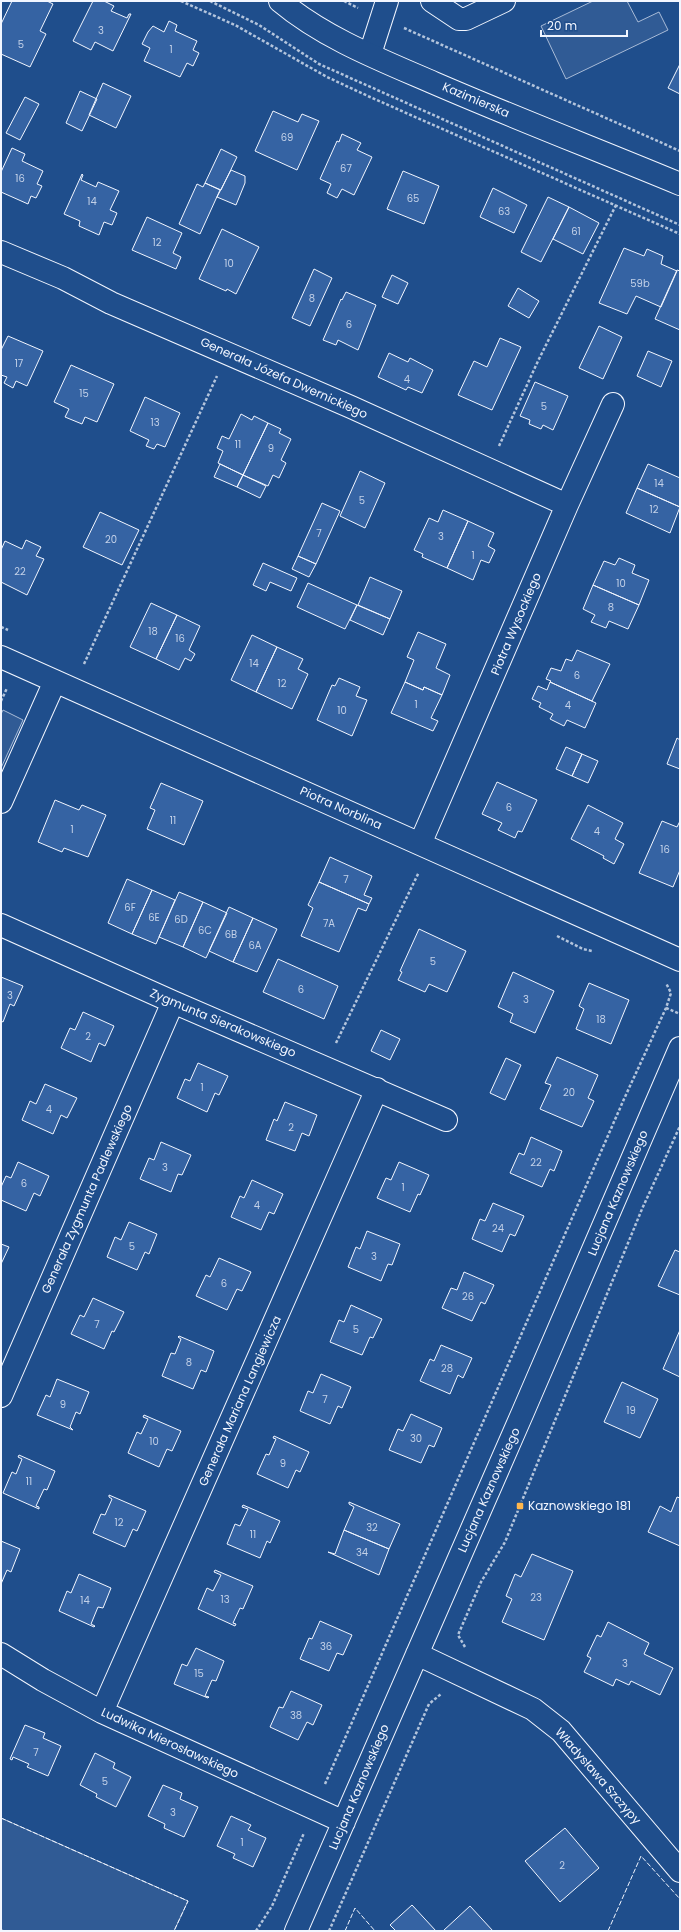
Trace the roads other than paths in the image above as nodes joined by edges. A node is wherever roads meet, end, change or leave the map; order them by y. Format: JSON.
{"nodes":[{"id":1,"x":280,"y":1,"type":"edge"},
{"id":2,"x":432,"y":1,"type":"edge"},
{"id":3,"x":504,"y":1,"type":"edge"},
{"id":4,"x":384,"y":10,"type":"edge"},
{"id":5,"x":370,"y":54,"type":"junction"},
{"id":6,"x":680,"y":184,"type":"edge"},
{"id":7,"x":1,"y":252,"type":"edge"},
{"id":8,"x":613,"y":404,"type":"dead end"},
{"id":9,"x":567,"y":505,"type":"junction"},
{"id":10,"x":1,"y":657,"type":"edge"},
{"id":11,"x":55,"y":681,"type":"junction"},
{"id":12,"x":1,"y":802,"type":"edge"},
{"id":13,"x":420,"y":844,"type":"junction"},
{"id":14,"x":1,"y":925,"type":"edge"},
{"id":15,"x":680,"y":960,"type":"edge"},
{"id":16,"x":173,"y":1002,"type":"junction"},
{"id":17,"x":680,"y":1048,"type":"edge"},
{"id":18,"x":377,"y":1089,"type":"junction"},
{"id":19,"x":446,"y":1120,"type":"dead end"},
{"id":20,"x":1,"y":1396,"type":"edge"},
{"id":21,"x":1,"y":1654,"type":"edge"},
{"id":22,"x":417,"y":1654,"type":"junction"},
{"id":23,"x":102,"y":1712,"type":"junction"},
{"id":24,"x":344,"y":1822,"type":"junction"},
{"id":25,"x":680,"y":1871,"type":"edge"},
{"id":26,"x":296,"y":1931,"type":"edge"}],
"edges":[{"from":1,"to":5,"type":"street","name":"Kazimierska"},
{"from":2,"to":3,"type":"street"},
{"from":4,"to":5,"type":"street"},
{"from":5,"to":6,"type":"street","name":"Kazimierska"},
{"from":7,"to":9,"type":"street","name":"Generała Józefa Dwernickiego"},
{"from":8,"to":9,"type":"street","name":"Piotra Wysockiego"},
{"from":9,"to":13,"type":"street","name":"Piotra Wysockiego"},
{"from":10,"to":11,"type":"street","name":"Piotra Norblina"},
{"from":11,"to":12,"type":"street"},
{"from":11,"to":13,"type":"street","name":"Piotra Norblina"},
{"from":13,"to":15,"type":"street","name":"Piotra Norblina"},
{"from":14,"to":16,"type":"street","name":"Zygmunta Sierakowskiego"},
{"from":16,"to":18,"type":"street","name":"Zygmunta Sierakowskiego"},
{"from":16,"to":20,"type":"street","name":"Generała Zygmunta Padlewskiego"},
{"from":17,"to":22,"type":"street","name":"Lucjana Kaznowskiego"},
{"from":18,"to":19,"type":"street","name":"Zygmunta Sierakowskiego"},
{"from":18,"to":23,"type":"street","name":"Generała Mariana Langiewicza"},
{"from":21,"to":23,"type":"street","name":"Ludwika Mierosławskiego"},
{"from":22,"to":24,"type":"street","name":"Lucjana Kaznowskiego"},
{"from":22,"to":25,"type":"street","name":"Władysława Szczypy"},
{"from":23,"to":24,"type":"street","name":"Ludwika Mierosławskiego"},
{"from":24,"to":26,"type":"street","name":"Lucjana Kaznowskiego"}]}
